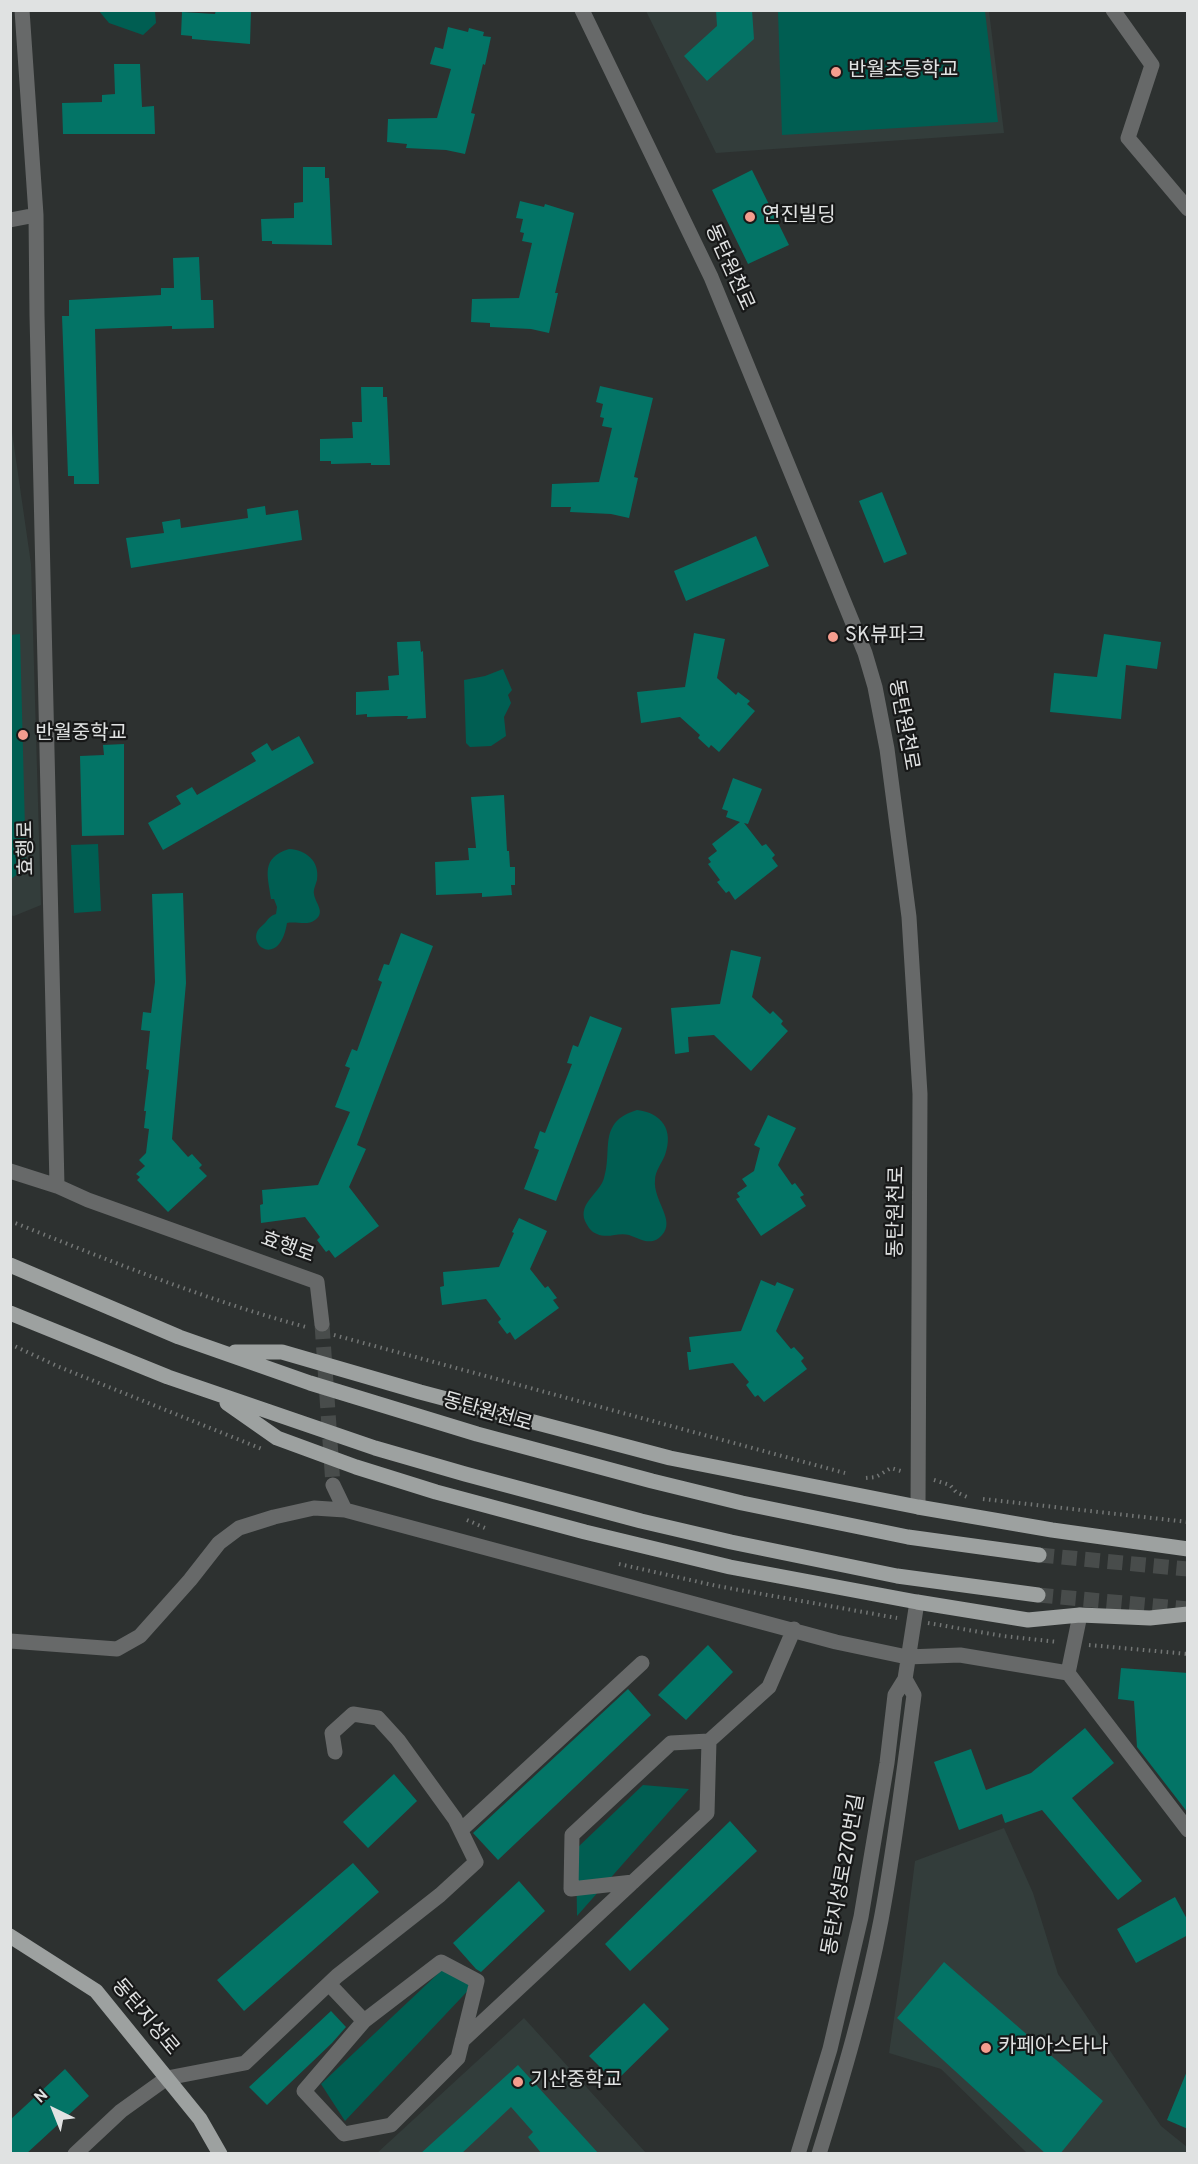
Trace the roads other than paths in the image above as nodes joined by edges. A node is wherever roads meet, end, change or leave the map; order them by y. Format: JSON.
{"nodes":[{"id":1,"x":22,"y":10,"type":"edge"},
{"id":2,"x":582,"y":10,"type":"edge"},
{"id":3,"x":1113,"y":10,"type":"edge"},
{"id":4,"x":1188,"y":209,"type":"edge"},
{"id":5,"x":36,"y":215,"type":"junction"},
{"id":6,"x":10,"y":220,"type":"edge"},
{"id":7,"x":10,"y":1171,"type":"edge"},
{"id":8,"x":57,"y":1186,"type":"junction"},
{"id":9,"x":10,"y":1265,"type":"edge"},
{"id":10,"x":10,"y":1313,"type":"edge"},
{"id":11,"x":321,"y":1329,"type":"tunnel mouth"},
{"id":12,"x":220,"y":1352,"type":"junction"},
{"id":13,"x":209,"y":1391,"type":"junction"},
{"id":14,"x":333,"y":1485,"type":"tunnel mouth"},
{"id":15,"x":918,"y":1507,"type":"junction"},
{"id":16,"x":345,"y":1510,"type":"junction"},
{"id":17,"x":1188,"y":1549,"type":"edge"},
{"id":18,"x":1039,"y":1555,"type":"tunnel mouth"},
{"id":19,"x":1038,"y":1595,"type":"tunnel mouth"},
{"id":20,"x":917,"y":1602,"type":"junction"},
{"id":21,"x":1188,"y":1614,"type":"edge"},
{"id":22,"x":1080,"y":1615,"type":"junction"},
{"id":23,"x":794,"y":1629,"type":"junction"},
{"id":24,"x":10,"y":1641,"type":"edge"},
{"id":25,"x":907,"y":1657,"type":"junction"},
{"id":26,"x":642,"y":1663,"type":"dead end"},
{"id":27,"x":1068,"y":1673,"type":"junction"},
{"id":28,"x":905,"y":1679,"type":"junction"},
{"id":29,"x":709,"y":1741,"type":"junction"},
{"id":30,"x":335,"y":1752,"type":"dead end"},
{"id":31,"x":461,"y":1830,"type":"junction"},
{"id":32,"x":1188,"y":1830,"type":"edge"},
{"id":33,"x":633,"y":1882,"type":"junction"},
{"id":34,"x":10,"y":1936,"type":"edge"},
{"id":35,"x":329,"y":1983,"type":"junction"},
{"id":36,"x":364,"y":2021,"type":"junction"},
{"id":37,"x":462,"y":2041,"type":"junction"},
{"id":38,"x":167,"y":2078,"type":"junction"},
{"id":39,"x":75,"y":2154,"type":"edge"},
{"id":40,"x":220,"y":2154,"type":"edge"},
{"id":41,"x":798,"y":2154,"type":"edge"},
{"id":42,"x":819,"y":2154,"type":"edge"}],
"edges":[{"from":1,"to":5,"type":"street","name":"효행로"},
{"from":2,"to":15,"type":"street","name":"동탄원천로"},
{"from":3,"to":4,"type":"street"},
{"from":5,"to":6,"type":"street"},
{"from":5,"to":8,"type":"street","name":"효행로"},
{"from":7,"to":8,"type":"street"},
{"from":8,"to":11,"type":"street","name":"효행로"},
{"from":9,"to":12,"type":"main road","name":"동탄원천로"},
{"from":10,"to":13,"type":"main road"},
{"from":12,"to":15,"type":"main road"},
{"from":12,"to":18,"type":"main road","name":"동탄원천로"},
{"from":13,"to":19,"type":"main road"},
{"from":13,"to":20,"type":"main road"},
{"from":14,"to":16,"type":"street"},
{"from":15,"to":17,"type":"main road"},
{"from":16,"to":23,"type":"street"},
{"from":16,"to":24,"type":"street"},
{"from":20,"to":22,"type":"main road"},
{"from":20,"to":25,"type":"street","name":"동탄지성로270번길"},
{"from":21,"to":22,"type":"main road"},
{"from":22,"to":27,"type":"street"},
{"from":23,"to":25,"type":"street"},
{"from":23,"to":29,"type":"street"},
{"from":25,"to":27,"type":"street"},
{"from":25,"to":28,"type":"street","name":"동탄지성로270번길"},
{"from":26,"to":31,"type":"street"},
{"from":27,"to":32,"type":"street"},
{"from":28,"to":41,"type":"street","name":"동탄지성로270번길"},
{"from":28,"to":42,"type":"street"},
{"from":29,"to":33,"type":"street"},
{"from":29,"to":33,"type":"street"},
{"from":30,"to":31,"type":"street"},
{"from":31,"to":35,"type":"street"},
{"from":33,"to":37,"type":"street"},
{"from":34,"to":38,"type":"main road","name":"동탄지성로"},
{"from":35,"to":36,"type":"street"},
{"from":35,"to":38,"type":"street"},
{"from":36,"to":37,"type":"street"},
{"from":36,"to":37,"type":"street"},
{"from":38,"to":39,"type":"street"},
{"from":38,"to":40,"type":"main road","name":"동탄지성로"}]}
